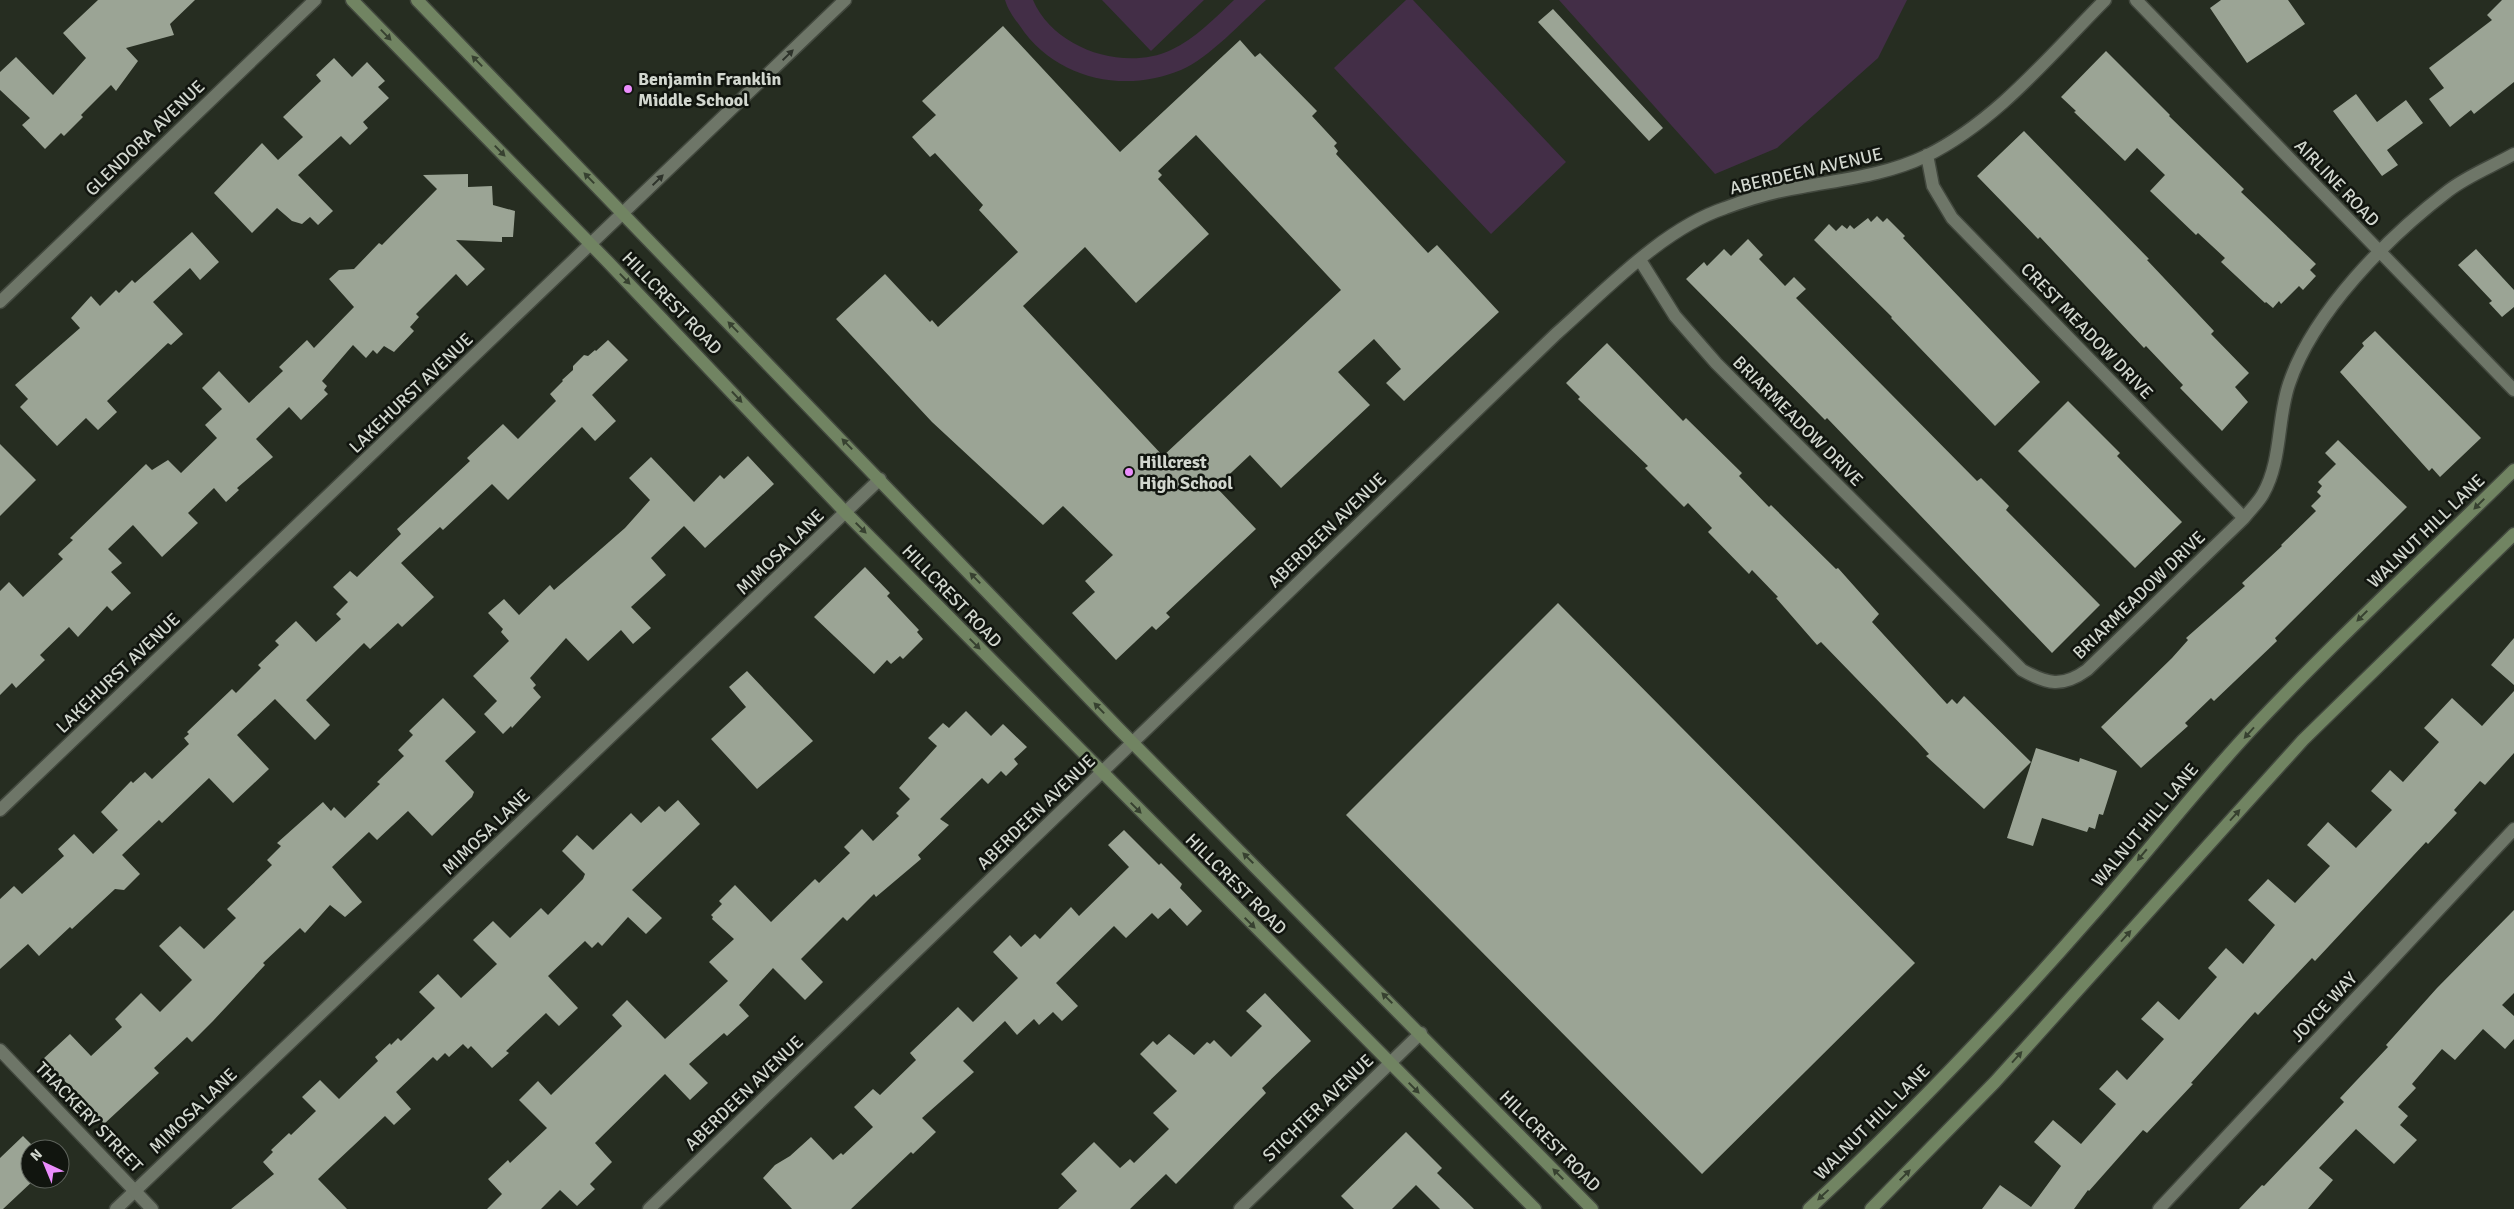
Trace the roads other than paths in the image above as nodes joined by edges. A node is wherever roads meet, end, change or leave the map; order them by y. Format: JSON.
{"nodes":[{"id":1,"x":315,"y":0,"type":"edge"},
{"id":2,"x":352,"y":0,"type":"edge"},
{"id":3,"x":418,"y":0,"type":"edge"},
{"id":4,"x":845,"y":0,"type":"edge"},
{"id":5,"x":2105,"y":0,"type":"edge"},
{"id":6,"x":2136,"y":0,"type":"edge"},
{"id":7,"x":2514,"y":154,"type":"edge"},
{"id":8,"x":1927,"y":155,"type":"junction"},
{"id":9,"x":623,"y":214,"type":"junction"},
{"id":10,"x":591,"y":244,"type":"junction"},
{"id":11,"x":2378,"y":250,"type":"junction"},
{"id":12,"x":1640,"y":260,"type":"junction"},
{"id":13,"x":0,"y":302,"type":"edge"},
{"id":14,"x":2514,"y":390,"type":"edge"},
{"id":15,"x":2514,"y":470,"type":"edge"},
{"id":16,"x":880,"y":479,"type":"junction"},
{"id":17,"x":846,"y":513,"type":"junction"},
{"id":18,"x":2244,"y":518,"type":"junction"},
{"id":19,"x":2514,"y":534,"type":"edge"},
{"id":20,"x":1133,"y":743,"type":"junction"},
{"id":21,"x":1102,"y":773,"type":"junction"},
{"id":22,"x":0,"y":810,"type":"edge"},
{"id":23,"x":2514,"y":829,"type":"edge"},
{"id":24,"x":1421,"y":1033,"type":"junction"},
{"id":25,"x":0,"y":1050,"type":"edge"},
{"id":26,"x":1390,"y":1063,"type":"junction"},
{"id":27,"x":135,"y":1191,"type":"junction"},
{"id":28,"x":116,"y":1209,"type":"edge"},
{"id":29,"x":152,"y":1209,"type":"edge"},
{"id":30,"x":648,"y":1209,"type":"edge"},
{"id":31,"x":1240,"y":1209,"type":"edge"},
{"id":32,"x":1535,"y":1209,"type":"edge"},
{"id":33,"x":1592,"y":1209,"type":"edge"},
{"id":34,"x":1809,"y":1209,"type":"edge"},
{"id":35,"x":1870,"y":1209,"type":"edge"},
{"id":36,"x":2159,"y":1209,"type":"edge"}],
"edges":[{"from":1,"to":13,"type":"street","name":"GLENDORA AVENUE"},
{"from":2,"to":10,"type":"main road","name":"HILLCREST ROAD","one_way":true},
{"from":9,"to":3,"type":"main road","name":"HILLCREST ROAD","one_way":true},
{"from":9,"to":4,"type":"street","name":"LAKEHURST AVENUE","one_way":true},
{"from":5,"to":8,"type":"street","name":"ABERDEEN AVENUE"},
{"from":6,"to":11,"type":"street","name":"AIRLINE ROAD"},
{"from":7,"to":11,"type":"street","name":"BRIARMEADOW DRIVE"},
{"from":8,"to":12,"type":"street","name":"ABERDEEN AVENUE"},
{"from":8,"to":18,"type":"street","name":"CREST MEADOW DRIVE"},
{"from":9,"to":10,"type":"street","name":"LAKEHURST AVENUE"},
{"from":16,"to":9,"type":"main road","name":"HILLCREST ROAD","one_way":true},
{"from":10,"to":17,"type":"main road","name":"HILLCREST ROAD","one_way":true},
{"from":10,"to":22,"type":"street","name":"LAKEHURST AVENUE"},
{"from":11,"to":14,"type":"street","name":"AIRLINE ROAD"},
{"from":11,"to":18,"type":"street","name":"BRIARMEADOW DRIVE"},
{"from":12,"to":18,"type":"street","name":"BRIARMEADOW DRIVE"},
{"from":12,"to":20,"type":"street","name":"ABERDEEN AVENUE"},
{"from":15,"to":34,"type":"main road","name":"WALNUT HILL LANE","one_way":true},
{"from":16,"to":17,"type":"street","name":"MIMOSA LANE"},
{"from":20,"to":16,"type":"main road","name":"HILLCREST ROAD","one_way":true},
{"from":17,"to":21,"type":"main road","name":"HILLCREST ROAD","one_way":true},
{"from":17,"to":27,"type":"street","name":"MIMOSA LANE"},
{"from":35,"to":19,"type":"main road","one_way":true},
{"from":20,"to":21,"type":"street","name":"ABERDEEN AVENUE"},
{"from":24,"to":20,"type":"main road","name":"HILLCREST ROAD","one_way":true},
{"from":21,"to":26,"type":"main road","name":"HILLCREST ROAD","one_way":true},
{"from":21,"to":30,"type":"street","name":"ABERDEEN AVENUE"},
{"from":23,"to":36,"type":"street","name":"JOYCE WAY"},
{"from":24,"to":26,"type":"street","name":"STICHTER AVENUE"},
{"from":33,"to":24,"type":"main road","name":"HILLCREST ROAD","one_way":true},
{"from":25,"to":27,"type":"street","name":"THACKERY STREET"},
{"from":26,"to":31,"type":"street","name":"STICHTER AVENUE"},
{"from":26,"to":32,"type":"main road","name":"HILLCREST ROAD","one_way":true},
{"from":27,"to":28,"type":"street","name":"MIMOSA LANE"},
{"from":27,"to":29,"type":"street","name":"THACKERY STREET"}]}
